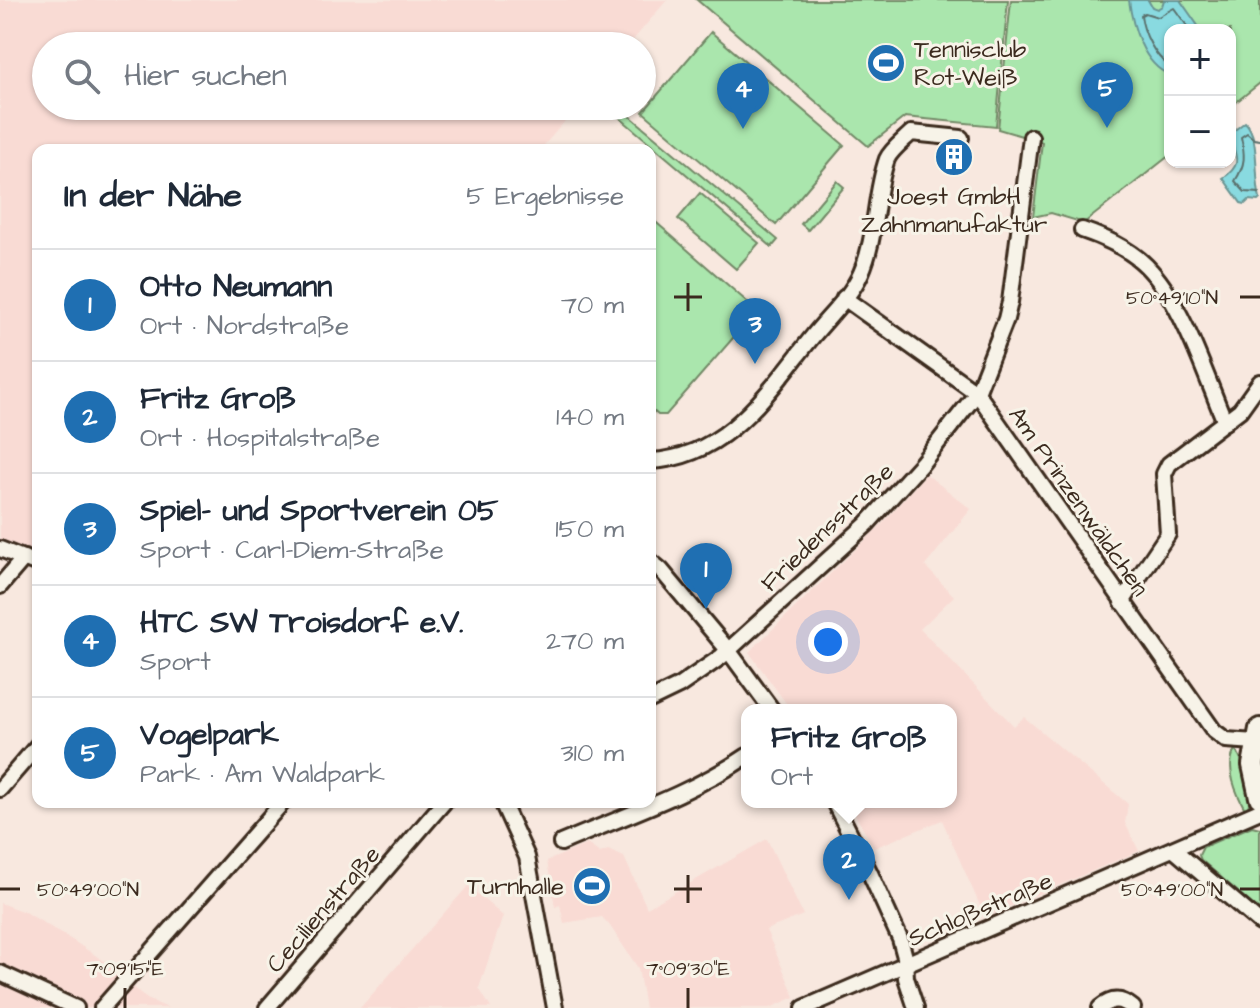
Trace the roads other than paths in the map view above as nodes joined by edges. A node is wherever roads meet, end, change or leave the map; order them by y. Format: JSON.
{"nodes":[{"id":1,"x":1031,"y":137,"type":"dead end"},
{"id":2,"x":961,"y":138,"type":"dead end"},
{"id":3,"x":1082,"y":230,"type":"dead end"},
{"id":4,"x":844,"y":298,"type":"junction"},
{"id":5,"x":1260,"y":382,"type":"edge"},
{"id":6,"x":977,"y":393,"type":"junction"},
{"id":7,"x":1225,"y":422,"type":"junction"},
{"id":8,"x":656,"y":460,"type":"edge"},
{"id":9,"x":0,"y":549,"type":"edge"},
{"id":10,"x":31,"y":561,"type":"edge"},
{"id":11,"x":656,"y":566,"type":"edge"},
{"id":12,"x":0,"y":586,"type":"edge"},
{"id":13,"x":1122,"y":602,"type":"junction"},
{"id":14,"x":728,"y":650,"type":"junction"},
{"id":15,"x":656,"y":697,"type":"edge"},
{"id":16,"x":768,"y":704,"type":"edge"},
{"id":17,"x":1258,"y":735,"type":"edge"},
{"id":18,"x":32,"y":752,"type":"edge"},
{"id":19,"x":741,"y":760,"type":"edge"},
{"id":20,"x":0,"y":789,"type":"edge"},
{"id":21,"x":1260,"y":797,"type":"edge"},
{"id":22,"x":656,"y":804,"type":"edge"},
{"id":23,"x":278,"y":808,"type":"edge"},
{"id":24,"x":439,"y":808,"type":"edge"},
{"id":25,"x":505,"y":808,"type":"edge"},
{"id":26,"x":648,"y":808,"type":"edge"},
{"id":27,"x":837,"y":808,"type":"edge"},
{"id":28,"x":1260,"y":811,"type":"edge"},
{"id":29,"x":561,"y":843,"type":"dead end"},
{"id":30,"x":1173,"y":849,"type":"junction"},
{"id":31,"x":1260,"y":923,"type":"edge"},
{"id":32,"x":905,"y":965,"type":"junction"},
{"id":33,"x":0,"y":973,"type":"edge"},
{"id":34,"x":76,"y":1008,"type":"edge"},
{"id":35,"x":102,"y":1008,"type":"edge"},
{"id":36,"x":267,"y":1008,"type":"edge"},
{"id":37,"x":555,"y":1008,"type":"edge"},
{"id":38,"x":804,"y":1008,"type":"edge"},
{"id":39,"x":916,"y":1008,"type":"edge"},
{"id":40,"x":1100,"y":1008,"type":"edge"},
{"id":41,"x":1133,"y":1008,"type":"edge"}],
"edges":[{"from":1,"to":6,"type":"street","name":"Friedensstraße"},
{"from":2,"to":4,"type":"street"},
{"from":3,"to":7,"type":"street"},
{"from":4,"to":6,"type":"street","name":"Am Prinzenwäldchen"},
{"from":4,"to":8,"type":"street"},
{"from":5,"to":7,"type":"street"},
{"from":6,"to":13,"type":"street","name":"Am Prinzenwäldchen"},
{"from":6,"to":14,"type":"street","name":"Friedensstraße"},
{"from":7,"to":13,"type":"street"},
{"from":9,"to":10,"type":"street"},
{"from":10,"to":12,"type":"street"},
{"from":11,"to":14,"type":"street"},
{"from":13,"to":17,"type":"street","name":"Am Prinzenwäldchen"},
{"from":14,"to":15,"type":"street","name":"Friedensstraße"},
{"from":14,"to":16,"type":"street"},
{"from":17,"to":21,"type":"street"},
{"from":18,"to":20,"type":"street"},
{"from":19,"to":22,"type":"street"},
{"from":23,"to":35,"type":"street"},
{"from":24,"to":36,"type":"street","name":"Cecilienstraße"},
{"from":25,"to":37,"type":"street"},
{"from":26,"to":29,"type":"street"},
{"from":27,"to":32,"type":"street"},
{"from":28,"to":30,"type":"street","name":"Schloßstraße"},
{"from":30,"to":31,"type":"street"},
{"from":30,"to":32,"type":"street","name":"Schloßstraße"},
{"from":32,"to":38,"type":"street","name":"Schloßstraße"},
{"from":32,"to":39,"type":"street"},
{"from":33,"to":34,"type":"street"},
{"from":40,"to":41,"type":"street"}]}
